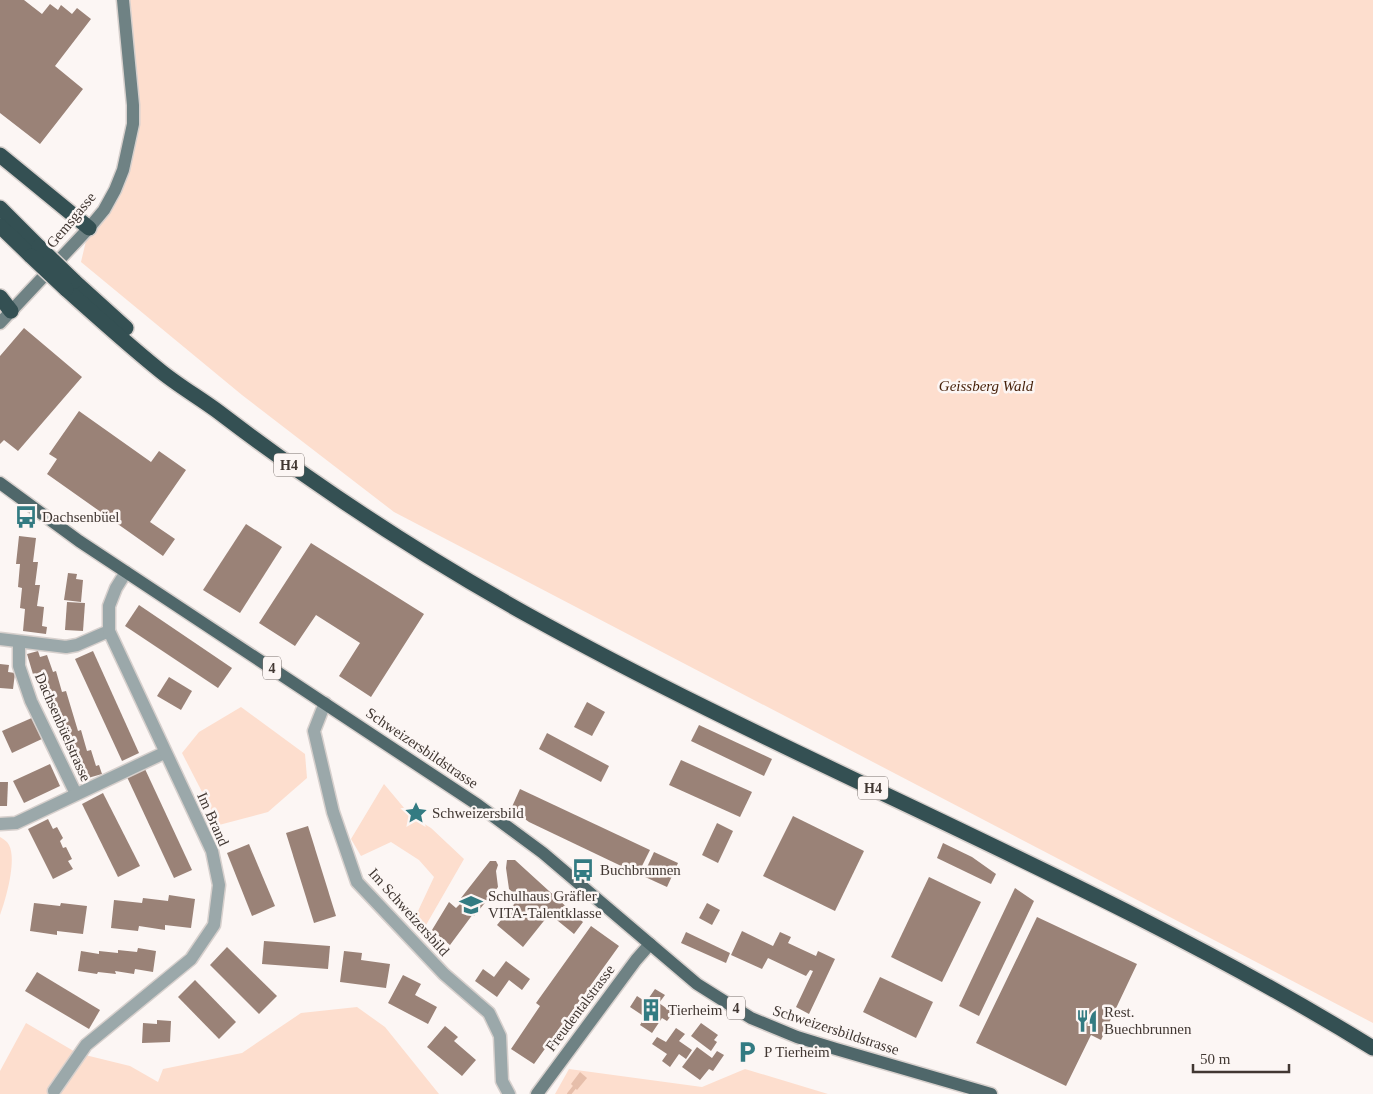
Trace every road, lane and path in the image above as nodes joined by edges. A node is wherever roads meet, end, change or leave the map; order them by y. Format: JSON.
{"nodes":[{"id":1,"x":123,"y":0,"type":"edge"},
{"id":2,"x":0,"y":155,"type":"edge"},
{"id":3,"x":0,"y":208,"type":"edge"},
{"id":4,"x":0,"y":226,"type":"edge"},
{"id":5,"x":90,"y":228,"type":"junction"},
{"id":6,"x":35,"y":252,"type":"junction"},
{"id":7,"x":0,"y":297,"type":"edge"},
{"id":8,"x":11,"y":311,"type":"junction"},
{"id":9,"x":0,"y":323,"type":"edge"},
{"id":10,"x":0,"y":483,"type":"edge"},
{"id":11,"x":126,"y":572,"type":"junction"},
{"id":12,"x":109,"y":631,"type":"junction"},
{"id":13,"x":0,"y":640,"type":"edge"},
{"id":14,"x":19,"y":643,"type":"junction"},
{"id":15,"x":325,"y":703,"type":"junction"},
{"id":16,"x":164,"y":753,"type":"junction"},
{"id":17,"x":76,"y":794,"type":"junction"},
{"id":18,"x":0,"y":824,"type":"edge"},
{"id":19,"x":650,"y":944,"type":"junction"},
{"id":20,"x":1373,"y":1048,"type":"edge"},
{"id":21,"x":54,"y":1091,"type":"dead end"},
{"id":22,"x":509,"y":1094,"type":"edge"},
{"id":23,"x":537,"y":1094,"type":"edge"},
{"id":24,"x":991,"y":1094,"type":"edge"}],
"edges":[{"from":1,"to":5,"type":"street","name":"Gemsgasse"},
{"from":2,"to":5,"type":"highway"},
{"from":3,"to":6,"type":"highway","number":"H4"},
{"from":4,"to":6,"type":"highway","number":"H4"},
{"from":5,"to":8,"type":"street","name":"Gemsgasse"},
{"from":6,"to":20,"type":"highway","number":"H4","bridge":true},
{"from":7,"to":8,"type":"highway"},
{"from":8,"to":9,"type":"street","name":"Gemsgasse"},
{"from":10,"to":11,"type":"main road","name":"Schweizersbildstrasse","number":"4"},
{"from":11,"to":12,"type":"street","name":"Im Brand"},
{"from":11,"to":15,"type":"main road","name":"Schweizersbildstrasse","number":"4"},
{"from":12,"to":14,"type":"street"},
{"from":12,"to":16,"type":"street","name":"Im Brand"},
{"from":13,"to":14,"type":"street"},
{"from":14,"to":17,"type":"street","name":"Dachsenbüelstrasse"},
{"from":15,"to":19,"type":"main road","name":"Schweizersbildstrasse","number":"4"},
{"from":15,"to":22,"type":"street","name":"Im Schweizersbild"},
{"from":16,"to":17,"type":"street","name":"Dachsenbüelstrasse"},
{"from":16,"to":21,"type":"street","name":"Im Brand"},
{"from":17,"to":18,"type":"street","name":"Dachsenbüelstrasse"},
{"from":19,"to":23,"type":"street","name":"Freudentalstrasse"},
{"from":19,"to":24,"type":"main road","name":"Schweizersbildstrasse","number":"4"}]}
